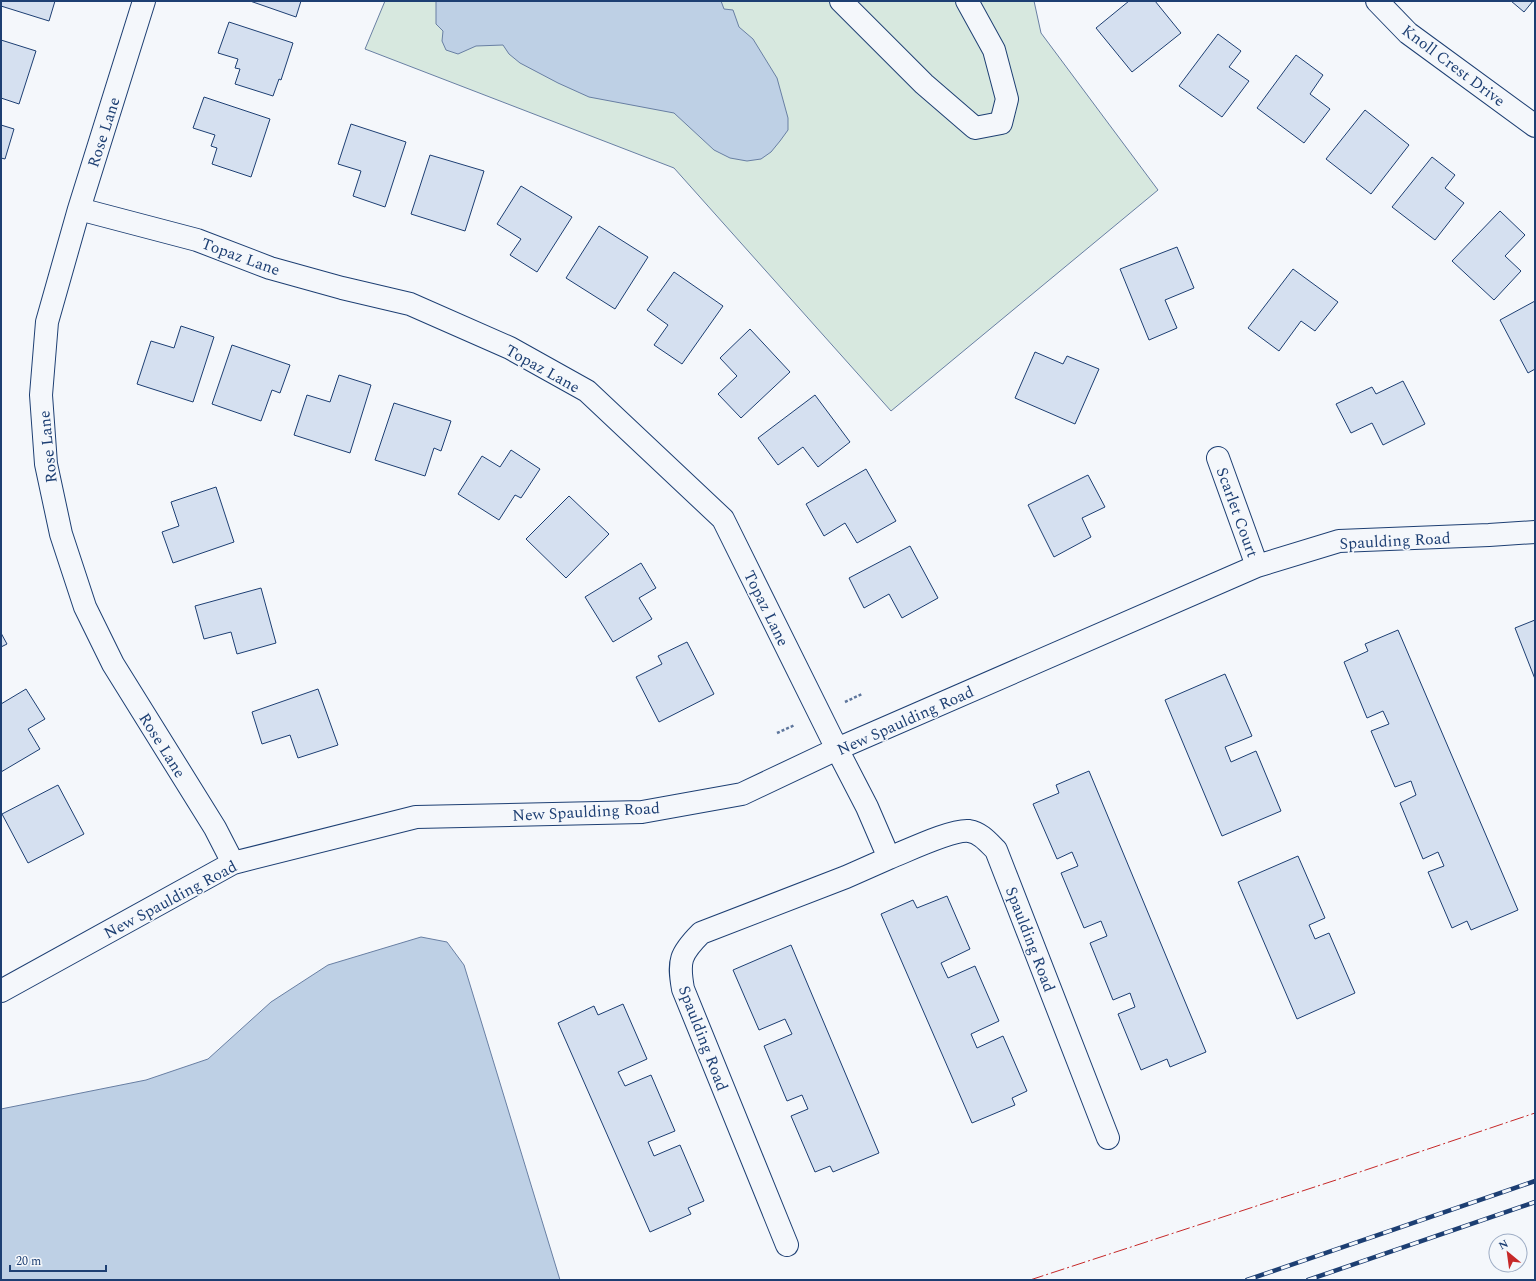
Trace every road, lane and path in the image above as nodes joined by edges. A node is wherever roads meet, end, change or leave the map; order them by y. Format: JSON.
{"nodes":[{"id":1,"x":144,"y":1,"type":"edge"},
{"id":2,"x":841,"y":1,"type":"edge"},
{"id":3,"x":968,"y":1,"type":"edge"},
{"id":4,"x":1377,"y":1,"type":"edge"},
{"id":5,"x":1535,"y":126,"type":"edge"},
{"id":6,"x":79,"y":208,"type":"junction"},
{"id":7,"x":1218,"y":458,"type":"dead end"},
{"id":8,"x":1535,"y":532,"type":"edge"},
{"id":9,"x":1257,"y":566,"type":"junction"},
{"id":10,"x":837,"y":749,"type":"junction"},
{"id":11,"x":889,"y":858,"type":"junction"},
{"id":12,"x":233,"y":863,"type":"junction"},
{"id":13,"x":1,"y":992,"type":"edge"},
{"id":14,"x":1108,"y":1138,"type":"dead end"},
{"id":15,"x":787,"y":1245,"type":"dead end"}],
"edges":[{"from":1,"to":6,"type":"street","name":"Rose Lane"},
{"from":2,"to":3,"type":"street"},
{"from":4,"to":5,"type":"street","name":"Knoll Crest Drive"},
{"from":6,"to":10,"type":"street","name":"Topaz Lane"},
{"from":6,"to":12,"type":"street","name":"Rose Lane"},
{"from":7,"to":9,"type":"street","name":"Scarlet Court"},
{"from":8,"to":9,"type":"street","name":"Spaulding Road"},
{"from":9,"to":10,"type":"street","name":"New Spaulding Road"},
{"from":10,"to":11,"type":"street"},
{"from":10,"to":12,"type":"street","name":"New Spaulding Road"},
{"from":11,"to":14,"type":"street","name":"Spaulding Road"},
{"from":11,"to":15,"type":"street","name":"Spaulding Road"},
{"from":12,"to":13,"type":"street","name":"New Spaulding Road"}]}
